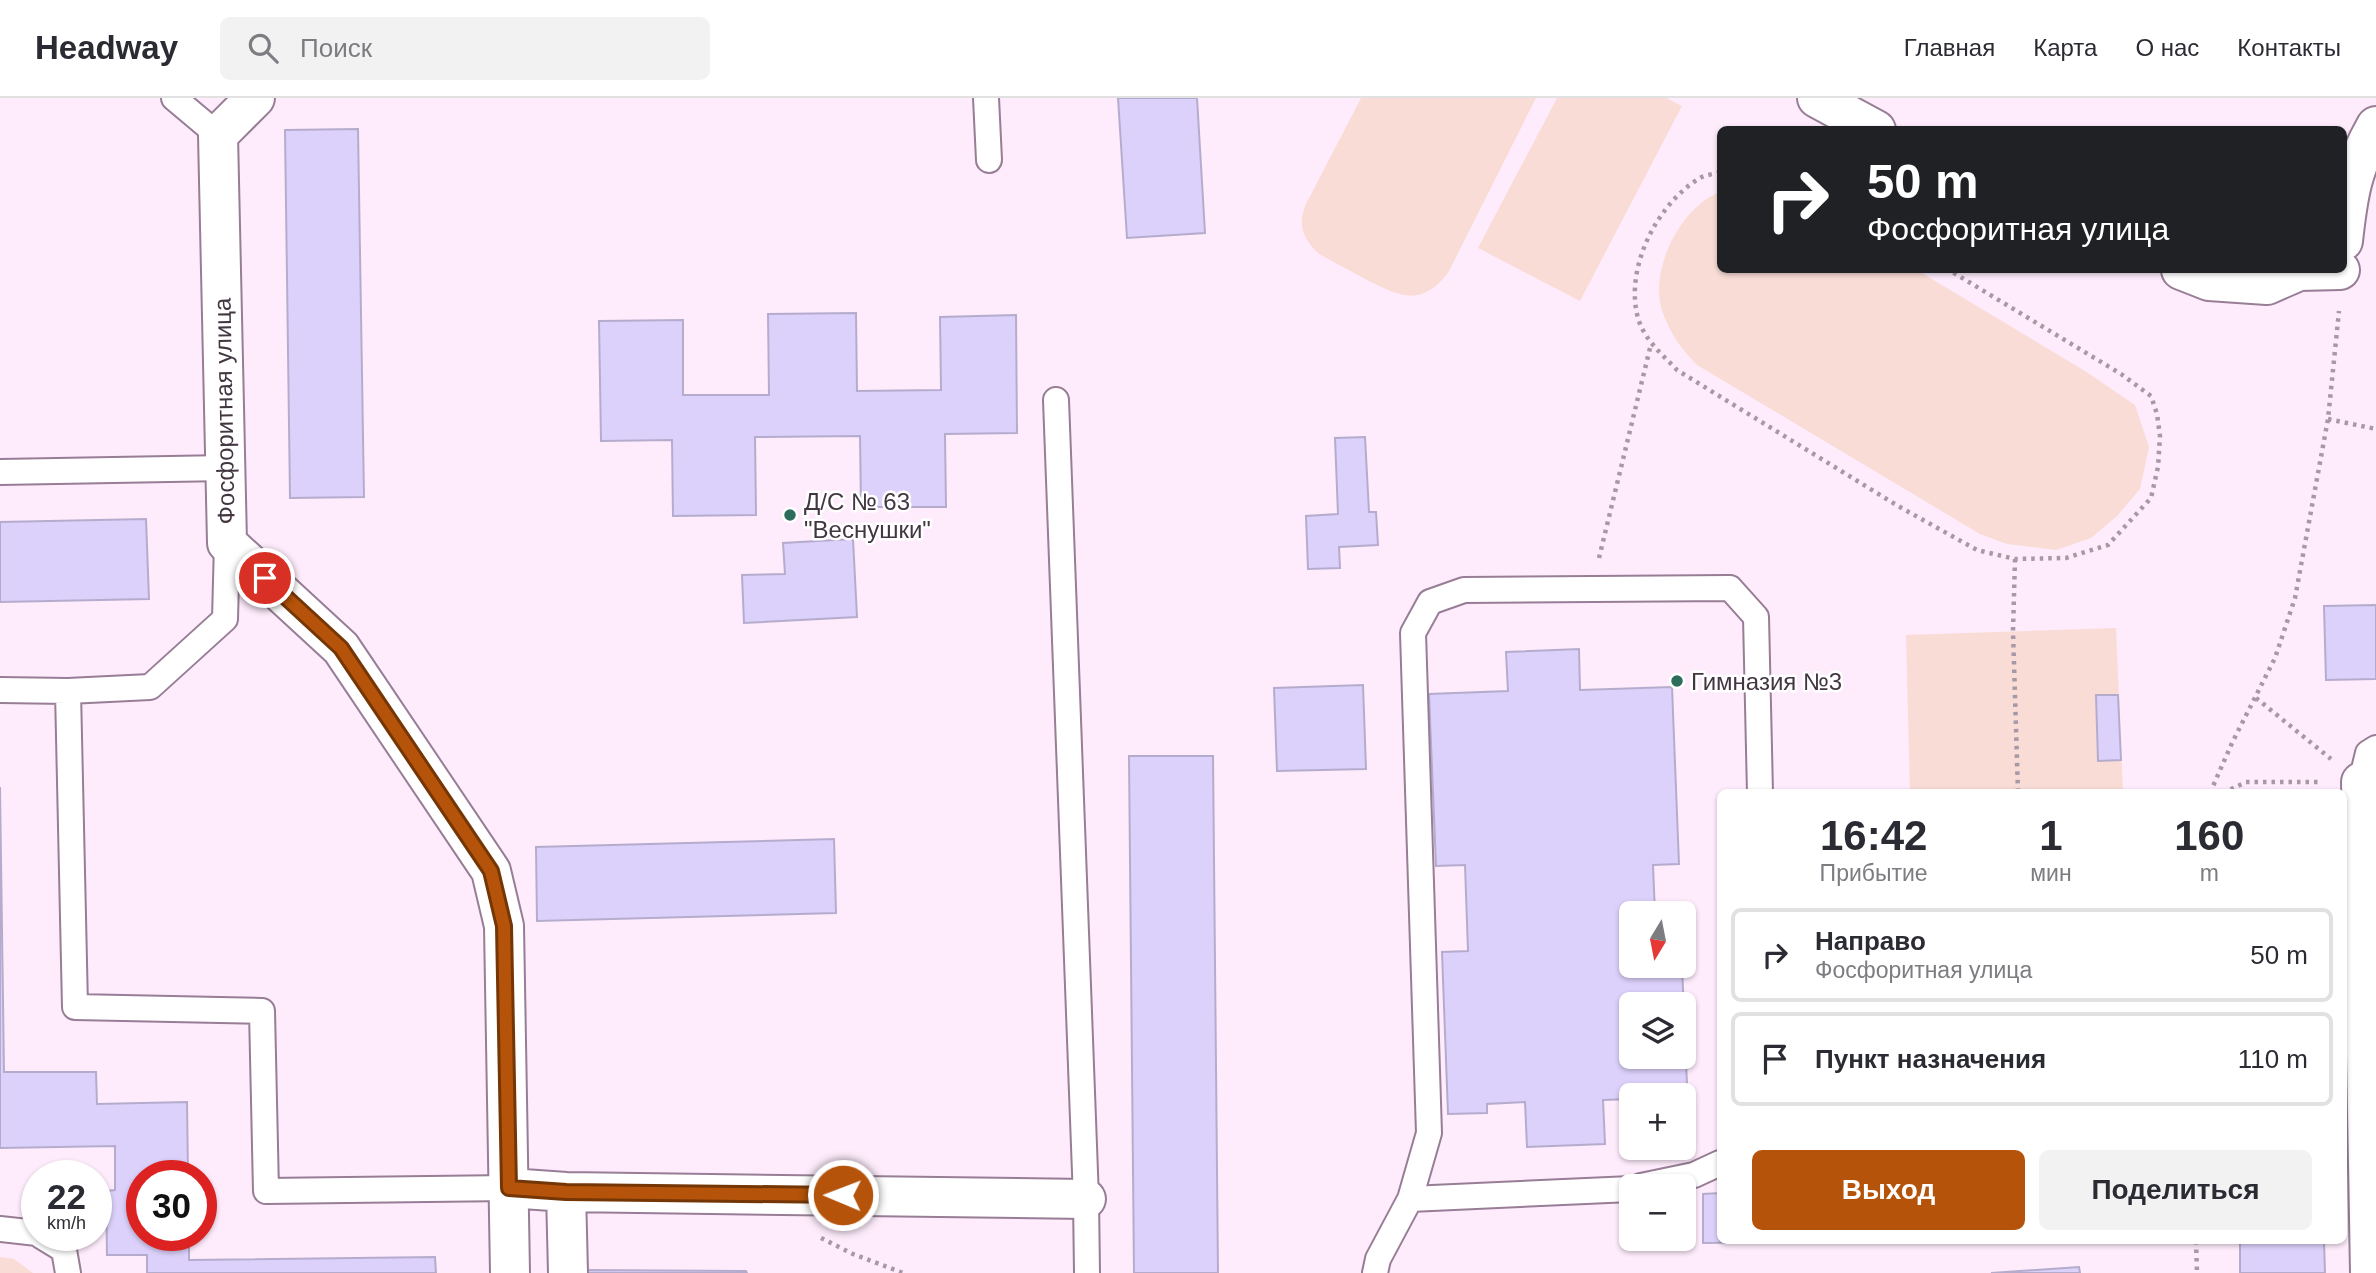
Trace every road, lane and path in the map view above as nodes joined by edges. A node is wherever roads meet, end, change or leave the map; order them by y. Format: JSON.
{"nodes":[{"id":1,"x":174,"y":98,"type":"edge"},
{"id":2,"x":255,"y":98,"type":"edge"},
{"id":3,"x":986,"y":98,"type":"edge"},
{"id":4,"x":1817,"y":98,"type":"edge"},
{"id":5,"x":1869,"y":126,"type":"edge"},
{"id":6,"x":2376,"y":127,"type":"edge"},
{"id":7,"x":218,"y":135,"type":"junction"},
{"id":8,"x":989,"y":160,"type":"dead end"},
{"id":9,"x":1717,"y":174,"type":"edge"},
{"id":10,"x":2347,"y":201,"type":"edge"},
{"id":11,"x":1954,"y":273,"type":"edge"},
{"id":12,"x":2189,"y":273,"type":"edge"},
{"id":13,"x":2294,"y":273,"type":"edge"},
{"id":14,"x":2304,"y":273,"type":"edge"},
{"id":15,"x":2339,"y":287,"type":"edge"},
{"id":16,"x":1651,"y":344,"type":"junction"},
{"id":17,"x":1056,"y":400,"type":"dead end"},
{"id":18,"x":2328,"y":418,"type":"junction"},
{"id":19,"x":2376,"y":429,"type":"edge"},
{"id":20,"x":226,"y":468,"type":"junction"},
{"id":21,"x":0,"y":472,"type":"edge"},
{"id":22,"x":227,"y":542,"type":"junction"},
{"id":23,"x":2015,"y":559,"type":"junction"},
{"id":24,"x":1591,"y":589,"type":"junction"},
{"id":25,"x":0,"y":690,"type":"edge"},
{"id":26,"x":68,"y":691,"type":"junction"},
{"id":27,"x":2256,"y":698,"type":"junction"},
{"id":28,"x":2376,"y":748,"type":"edge"},
{"id":29,"x":2361,"y":782,"type":"junction"},
{"id":30,"x":1760,"y":789,"type":"edge"},
{"id":31,"x":2018,"y":789,"type":"edge"},
{"id":32,"x":2212,"y":789,"type":"edge"},
{"id":33,"x":2231,"y":789,"type":"edge"},
{"id":34,"x":1717,"y":1164,"type":"edge"},
{"id":35,"x":1696,"y":1174,"type":"edge"},
{"id":36,"x":509,"y":1188,"type":"junction"},
{"id":37,"x":1619,"y":1190,"type":"edge"},
{"id":38,"x":566,"y":1192,"type":"junction"},
{"id":39,"x":1086,"y":1199,"type":"junction"},
{"id":40,"x":1410,"y":1199,"type":"junction"},
{"id":41,"x":0,"y":1229,"type":"edge"},
{"id":42,"x":21,"y":1232,"type":"edge"},
{"id":43,"x":2196,"y":1244,"type":"edge"},
{"id":44,"x":64,"y":1251,"type":"edge"},
{"id":45,"x":68,"y":1273,"type":"edge"},
{"id":46,"x":510,"y":1273,"type":"edge"},
{"id":47,"x":568,"y":1273,"type":"edge"},
{"id":48,"x":1087,"y":1273,"type":"edge"},
{"id":49,"x":1375,"y":1273,"type":"edge"},
{"id":50,"x":2197,"y":1273,"type":"edge"},
{"id":51,"x":2370,"y":1273,"type":"edge"}],
"edges":[{"from":1,"to":7,"type":"lane"},
{"from":2,"to":7,"type":"street"},
{"from":3,"to":8,"type":"lane"},
{"from":4,"to":5,"type":"street"},
{"from":6,"to":10,"type":"street"},
{"from":7,"to":20,"type":"street","name":"Фосфоритная улица"},
{"from":9,"to":16,"type":"path"},
{"from":11,"to":23,"type":"path"},
{"from":12,"to":13,"type":"street"},
{"from":14,"to":15,"type":"street"},
{"from":15,"to":18,"type":"path"},
{"from":16,"to":23,"type":"path"},
{"from":16,"to":24,"type":"path"},
{"from":17,"to":39,"type":"lane"},
{"from":18,"to":19,"type":"path"},
{"from":18,"to":27,"type":"path"},
{"from":20,"to":21,"type":"lane"},
{"from":20,"to":22,"type":"street","name":"Фосфоритная улица"},
{"from":22,"to":26,"type":"lane"},
{"from":22,"to":36,"type":"street","name":"Фосфоритная улица"},
{"from":23,"to":31,"type":"path"},
{"from":24,"to":30,"type":"lane"},
{"from":24,"to":40,"type":"lane"},
{"from":25,"to":26,"type":"lane"},
{"from":26,"to":36,"type":"lane"},
{"from":27,"to":29,"type":"path"},
{"from":27,"to":32,"type":"path"},
{"from":28,"to":29,"type":"lane"},
{"from":29,"to":33,"type":"path"},
{"from":29,"to":51,"type":"street"},
{"from":34,"to":35,"type":"lane"},
{"from":36,"to":38,"type":"street"},
{"from":36,"to":46,"type":"street","name":"Фосфоритная улица"},
{"from":37,"to":40,"type":"lane"},
{"from":38,"to":39,"type":"street"},
{"from":38,"to":47,"type":"street"},
{"from":39,"to":48,"type":"lane"},
{"from":40,"to":49,"type":"lane"},
{"from":41,"to":42,"type":"lane"},
{"from":43,"to":50,"type":"path"},
{"from":44,"to":45,"type":"lane"}]}
